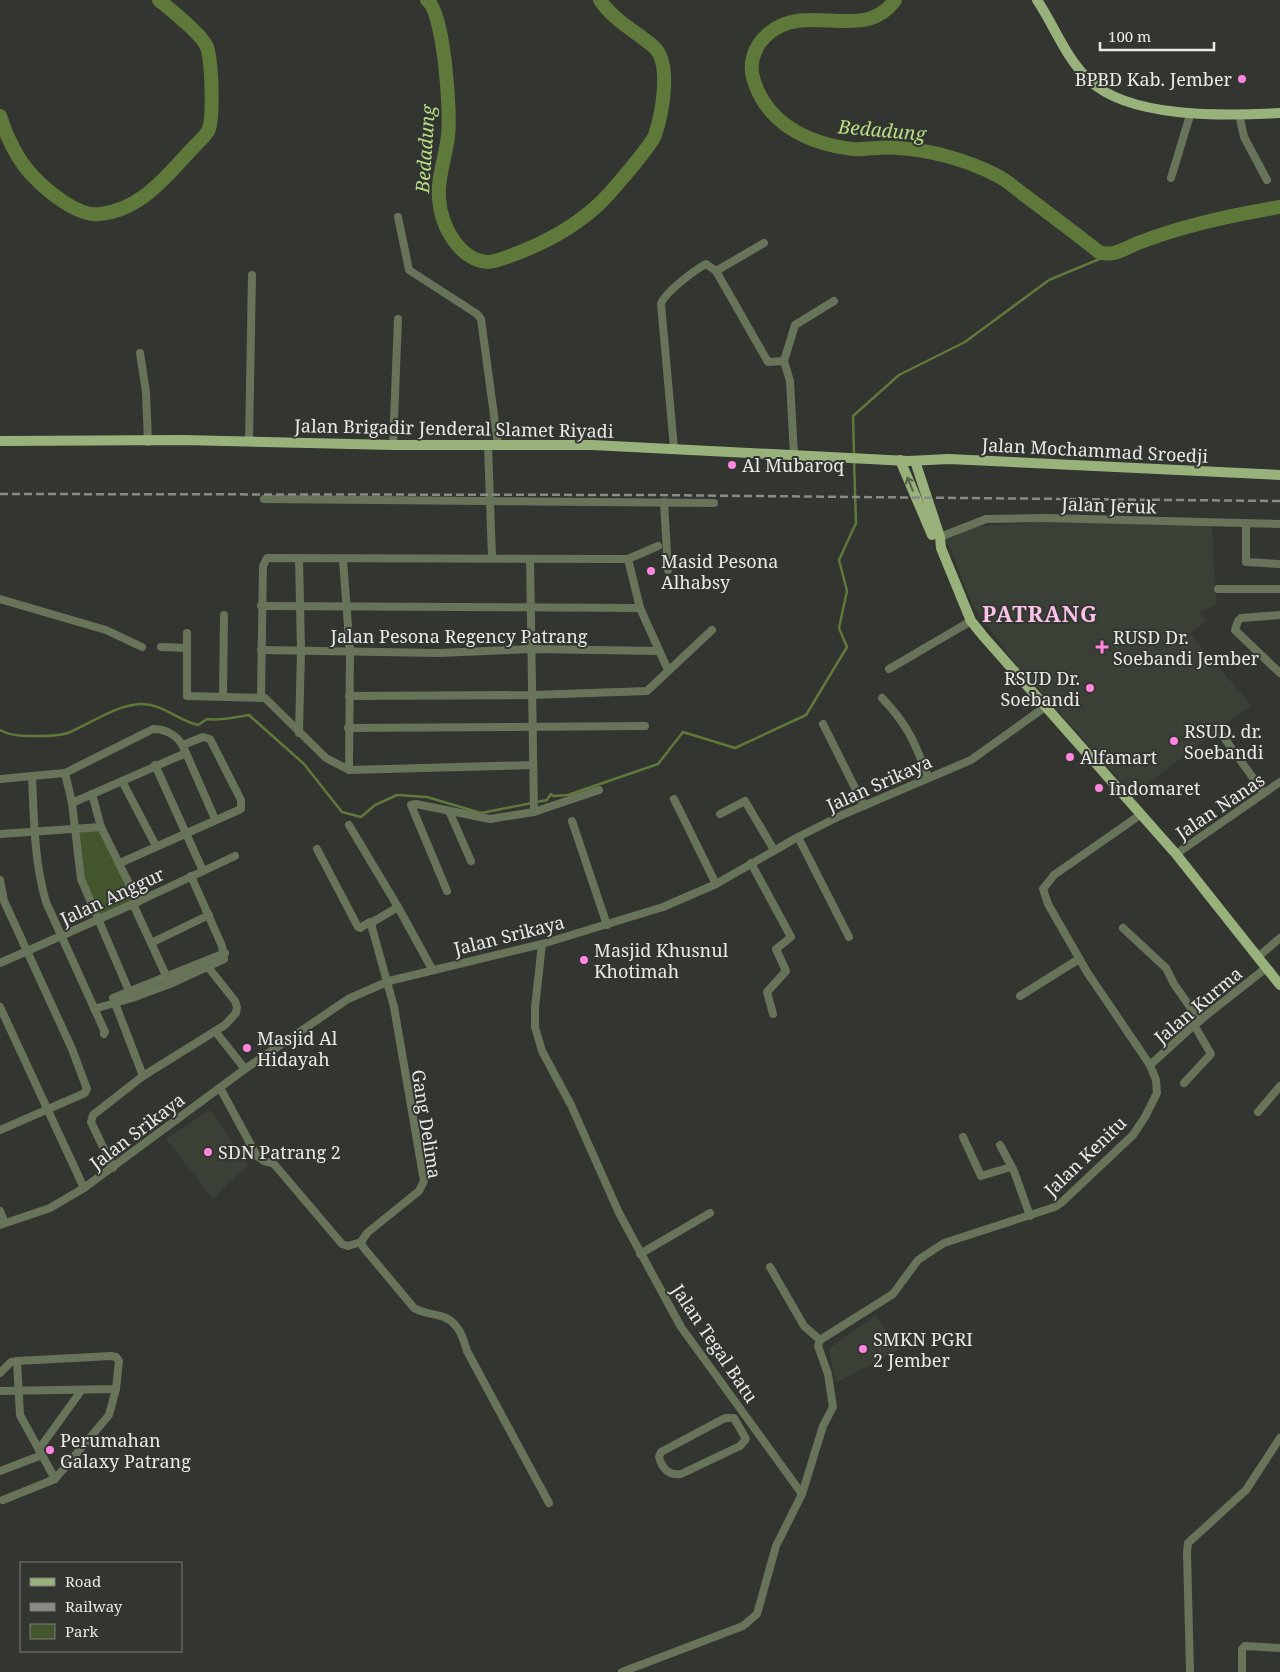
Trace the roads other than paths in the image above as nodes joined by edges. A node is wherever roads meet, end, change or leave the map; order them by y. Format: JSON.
{"nodes":[{"id":1,"x":1037,"y":0,"type":"edge"},
{"id":2,"x":1191,"y":112,"type":"junction"},
{"id":3,"x":1280,"y":113,"type":"edge"},
{"id":4,"x":1239,"y":114,"type":"junction"},
{"id":5,"x":1171,"y":178,"type":"dead end"},
{"id":6,"x":1267,"y":180,"type":"dead end"},
{"id":7,"x":398,"y":217,"type":"dead end"},
{"id":8,"x":764,"y":243,"type":"dead end"},
{"id":9,"x":716,"y":271,"type":"junction"},
{"id":10,"x":252,"y":276,"type":"dead end"},
{"id":11,"x":834,"y":301,"type":"dead end"},
{"id":12,"x":398,"y":319,"type":"dead end"},
{"id":13,"x":140,"y":353,"type":"dead end"},
{"id":14,"x":784,"y":361,"type":"junction"},
{"id":15,"x":0,"y":441,"type":"edge"},
{"id":16,"x":148,"y":442,"type":"junction"},
{"id":17,"x":249,"y":442,"type":"junction"},
{"id":18,"x":393,"y":445,"type":"junction"},
{"id":19,"x":493,"y":445,"type":"junction"},
{"id":20,"x":674,"y":448,"type":"junction"},
{"id":21,"x":794,"y":455,"type":"junction"},
{"id":22,"x":908,"y":461,"type":"junction"},
{"id":23,"x":1280,"y":475,"type":"edge"},
{"id":24,"x":264,"y":499,"type":"dead end"},
{"id":25,"x":490,"y":502,"type":"junction"},
{"id":26,"x":664,"y":502,"type":"junction"},
{"id":27,"x":714,"y":503,"type":"dead end"},
{"id":28,"x":1246,"y":524,"type":"junction"},
{"id":29,"x":1280,"y":524,"type":"edge"},
{"id":30,"x":940,"y":537,"type":"junction"},
{"id":31,"x":658,"y":546,"type":"dead end"},
{"id":32,"x":941,"y":548,"type":"junction"},
{"id":33,"x":492,"y":557,"type":"junction"},
{"id":34,"x":298,"y":559,"type":"junction"},
{"id":35,"x":530,"y":559,"type":"junction"},
{"id":36,"x":628,"y":559,"type":"junction"},
{"id":37,"x":343,"y":560,"type":"junction"},
{"id":38,"x":1280,"y":564,"type":"edge"},
{"id":39,"x":668,"y":570,"type":"dead end"},
{"id":40,"x":1218,"y":589,"type":"dead end"},
{"id":41,"x":1280,"y":589,"type":"edge"},
{"id":42,"x":0,"y":599,"type":"edge"},
{"id":43,"x":261,"y":606,"type":"junction"},
{"id":44,"x":300,"y":607,"type":"junction"},
{"id":45,"x":346,"y":608,"type":"junction"},
{"id":46,"x":531,"y":608,"type":"junction"},
{"id":47,"x":640,"y":608,"type":"junction"},
{"id":48,"x":224,"y":615,"type":"dead end"},
{"id":49,"x":1280,"y":615,"type":"edge"},
{"id":50,"x":971,"y":620,"type":"junction"},
{"id":51,"x":712,"y":630,"type":"dead end"},
{"id":52,"x":187,"y":633,"type":"dead end"},
{"id":53,"x":142,"y":646,"type":"dead end"},
{"id":54,"x":161,"y":647,"type":"dead end"},
{"id":55,"x":187,"y":648,"type":"junction"},
{"id":56,"x":531,"y":649,"type":"junction"},
{"id":57,"x":261,"y":650,"type":"junction"},
{"id":58,"x":301,"y":650,"type":"junction"},
{"id":59,"x":658,"y":651,"type":"junction"},
{"id":60,"x":350,"y":652,"type":"junction"},
{"id":61,"x":889,"y":669,"type":"dead end"},
{"id":62,"x":668,"y":670,"type":"junction"},
{"id":63,"x":1280,"y":673,"type":"edge"},
{"id":64,"x":533,"y":695,"type":"junction"},
{"id":65,"x":223,"y":696,"type":"junction"},
{"id":66,"x":261,"y":696,"type":"junction"},
{"id":67,"x":349,"y":696,"type":"junction"},
{"id":68,"x":882,"y":698,"type":"dead end"},
{"id":69,"x":1045,"y":707,"type":"junction"},
{"id":70,"x":823,"y":724,"type":"dead end"},
{"id":71,"x":645,"y":726,"type":"dead end"},
{"id":72,"x":348,"y":728,"type":"junction"},
{"id":73,"x":533,"y":728,"type":"junction"},
{"id":74,"x":299,"y":734,"type":"junction"},
{"id":75,"x":1222,"y":735,"type":"dead end"},
{"id":76,"x":185,"y":749,"type":"junction"},
{"id":77,"x":155,"y":765,"type":"junction"},
{"id":78,"x":533,"y":765,"type":"junction"},
{"id":79,"x":349,"y":770,"type":"junction"},
{"id":80,"x":65,"y":773,"type":"junction"},
{"id":81,"x":32,"y":776,"type":"junction"},
{"id":82,"x":928,"y":777,"type":"junction"},
{"id":83,"x":0,"y":779,"type":"edge"},
{"id":84,"x":122,"y":781,"type":"junction"},
{"id":85,"x":1280,"y":782,"type":"edge"},
{"id":86,"x":599,"y":790,"type":"dead end"},
{"id":87,"x":1264,"y":793,"type":"junction"},
{"id":88,"x":92,"y":794,"type":"junction"},
{"id":89,"x":674,"y":799,"type":"dead end"},
{"id":90,"x":72,"y":803,"type":"junction"},
{"id":91,"x":864,"y":806,"type":"junction"},
{"id":92,"x":449,"y":811,"type":"junction"},
{"id":93,"x":534,"y":811,"type":"junction"},
{"id":94,"x":720,"y":814,"type":"dead end"},
{"id":95,"x":1140,"y":814,"type":"junction"},
{"id":96,"x":215,"y":819,"type":"junction"},
{"id":97,"x":572,"y":821,"type":"dead end"},
{"id":98,"x":348,"y":825,"type":"dead end"},
{"id":99,"x":102,"y":827,"type":"junction"},
{"id":100,"x":74,"y":829,"type":"junction"},
{"id":101,"x":35,"y":831,"type":"junction"},
{"id":102,"x":186,"y":832,"type":"junction"},
{"id":103,"x":0,"y":834,"type":"edge"},
{"id":104,"x":798,"y":837,"type":"junction"},
{"id":105,"x":156,"y":846,"type":"junction"},
{"id":106,"x":317,"y":849,"type":"dead end"},
{"id":107,"x":774,"y":850,"type":"junction"},
{"id":108,"x":1176,"y":854,"type":"junction"},
{"id":109,"x":235,"y":856,"type":"dead end"},
{"id":110,"x":471,"y":861,"type":"dead end"},
{"id":111,"x":120,"y":863,"type":"junction"},
{"id":112,"x":751,"y":863,"type":"junction"},
{"id":113,"x":203,"y":870,"type":"junction"},
{"id":114,"x":191,"y":876,"type":"junction"},
{"id":115,"x":0,"y":880,"type":"edge"},
{"id":116,"x":716,"y":884,"type":"junction"},
{"id":117,"x":447,"y":891,"type":"dead end"},
{"id":118,"x":136,"y":903,"type":"junction"},
{"id":119,"x":398,"y":907,"type":"junction"},
{"id":120,"x":209,"y":915,"type":"junction"},
{"id":121,"x":98,"y":920,"type":"junction"},
{"id":122,"x":371,"y":923,"type":"junction"},
{"id":123,"x":607,"y":925,"type":"junction"},
{"id":124,"x":1123,"y":928,"type":"dead end"},
{"id":125,"x":63,"y":935,"type":"junction"},
{"id":126,"x":849,"y":937,"type":"dead end"},
{"id":127,"x":1280,"y":938,"type":"edge"},
{"id":128,"x":151,"y":944,"type":"junction"},
{"id":129,"x":542,"y":944,"type":"junction"},
{"id":130,"x":26,"y":950,"type":"junction"},
{"id":131,"x":225,"y":954,"type":"junction"},
{"id":132,"x":1258,"y":957,"type":"junction"},
{"id":133,"x":1079,"y":959,"type":"junction"},
{"id":134,"x":0,"y":962,"type":"edge"},
{"id":135,"x":208,"y":967,"type":"junction"},
{"id":136,"x":1266,"y":968,"type":"junction"},
{"id":137,"x":432,"y":970,"type":"junction"},
{"id":138,"x":169,"y":981,"type":"junction"},
{"id":139,"x":389,"y":981,"type":"junction"},
{"id":140,"x":1280,"y":985,"type":"edge"},
{"id":141,"x":131,"y":995,"type":"junction"},
{"id":142,"x":1020,"y":996,"type":"dead end"},
{"id":143,"x":114,"y":1004,"type":"junction"},
{"id":144,"x":0,"y":1006,"type":"edge"},
{"id":145,"x":94,"y":1009,"type":"junction"},
{"id":146,"x":773,"y":1014,"type":"dead end"},
{"id":147,"x":1197,"y":1023,"type":"junction"},
{"id":148,"x":216,"y":1031,"type":"junction"},
{"id":149,"x":104,"y":1034,"type":"dead end"},
{"id":150,"x":1150,"y":1065,"type":"junction"},
{"id":151,"x":245,"y":1069,"type":"junction"},
{"id":152,"x":143,"y":1076,"type":"junction"},
{"id":153,"x":1184,"y":1083,"type":"dead end"},
{"id":154,"x":1280,"y":1086,"type":"edge"},
{"id":155,"x":220,"y":1088,"type":"junction"},
{"id":156,"x":47,"y":1110,"type":"junction"},
{"id":157,"x":1258,"y":1112,"type":"dead end"},
{"id":158,"x":0,"y":1130,"type":"edge"},
{"id":159,"x":962,"y":1137,"type":"dead end"},
{"id":160,"x":1000,"y":1145,"type":"dead end"},
{"id":161,"x":1011,"y":1167,"type":"junction"},
{"id":162,"x":113,"y":1168,"type":"junction"},
{"id":163,"x":84,"y":1188,"type":"junction"},
{"id":164,"x":0,"y":1211,"type":"edge"},
{"id":165,"x":710,"y":1213,"type":"dead end"},
{"id":166,"x":1030,"y":1216,"type":"junction"},
{"id":167,"x":2,"y":1224,"type":"edge"},
{"id":168,"x":361,"y":1242,"type":"junction"},
{"id":169,"x":640,"y":1254,"type":"junction"},
{"id":170,"x":770,"y":1267,"type":"dead end"},
{"id":171,"x":820,"y":1340,"type":"junction"},
{"id":172,"x":17,"y":1361,"type":"junction"},
{"id":173,"x":0,"y":1373,"type":"edge"},
{"id":174,"x":116,"y":1389,"type":"junction"},
{"id":175,"x":0,"y":1391,"type":"edge"},
{"id":176,"x":80,"y":1391,"type":"junction"},
{"id":177,"x":18,"y":1392,"type":"junction"},
{"id":178,"x":752,"y":1423,"type":"junction"},
{"id":179,"x":741,"y":1430,"type":"junction"},
{"id":180,"x":1280,"y":1438,"type":"edge"},
{"id":181,"x":40,"y":1452,"type":"junction"},
{"id":182,"x":0,"y":1471,"type":"edge"},
{"id":183,"x":55,"y":1479,"type":"junction"},
{"id":184,"x":802,"y":1494,"type":"junction"},
{"id":185,"x":3,"y":1500,"type":"dead end"},
{"id":186,"x":549,"y":1503,"type":"dead end"},
{"id":187,"x":1280,"y":1648,"type":"edge"},
{"id":188,"x":622,"y":1672,"type":"edge"},
{"id":189,"x":1190,"y":1672,"type":"edge"},
{"id":190,"x":1242,"y":1672,"type":"edge"}],
"edges":[{"from":1,"to":2,"type":"main road"},
{"from":2,"to":4,"type":"main road"},
{"from":2,"to":5,"type":"street"},
{"from":3,"to":4,"type":"main road"},
{"from":4,"to":6,"type":"street"},
{"from":7,"to":19,"type":"street"},
{"from":8,"to":9,"type":"street"},
{"from":9,"to":14,"type":"street"},
{"from":9,"to":20,"type":"street"},
{"from":10,"to":17,"type":"street"},
{"from":11,"to":14,"type":"street"},
{"from":12,"to":18,"type":"street"},
{"from":13,"to":16,"type":"street"},
{"from":14,"to":21,"type":"street"},
{"from":15,"to":16,"type":"main road","name":"Jalan Brigadir Jenderal Slamet Riyadi"},
{"from":16,"to":17,"type":"main road","name":"Jalan Brigadir Jenderal Slamet Riyadi"},
{"from":17,"to":18,"type":"main road","name":"Jalan Brigadir Jenderal Slamet Riyadi"},
{"from":18,"to":19,"type":"main road","name":"Jalan Brigadir Jenderal Slamet Riyadi"},
{"from":19,"to":20,"type":"main road","name":"Jalan Brigadir Jenderal Slamet Riyadi"},
{"from":19,"to":25,"type":"street"},
{"from":20,"to":21,"type":"main road","name":"Jalan Brigadir Jenderal Slamet Riyadi"},
{"from":21,"to":22,"type":"main road","name":"Jalan Brigadir Jenderal Slamet Riyadi"},
{"from":22,"to":23,"type":"main road","name":"Jalan Mochammad Sroedji"},
{"from":22,"to":30,"type":"main road"},
{"from":32,"to":22,"type":"main road","one_way":true},
{"from":24,"to":25,"type":"street"},
{"from":25,"to":26,"type":"street"},
{"from":25,"to":33,"type":"street"},
{"from":26,"to":27,"type":"street"},
{"from":26,"to":39,"type":"street"},
{"from":28,"to":29,"type":"street","name":"Jalan Jeruk"},
{"from":28,"to":30,"type":"street","name":"Jalan Jeruk"},
{"from":28,"to":38,"type":"street"},
{"from":30,"to":32,"type":"main road"},
{"from":31,"to":36,"type":"street"},
{"from":32,"to":50,"type":"main road"},
{"from":33,"to":35,"type":"street"},
{"from":33,"to":37,"type":"street"},
{"from":34,"to":37,"type":"street"},
{"from":34,"to":43,"type":"street"},
{"from":34,"to":44,"type":"street"},
{"from":35,"to":36,"type":"street"},
{"from":35,"to":46,"type":"street"},
{"from":36,"to":47,"type":"street"},
{"from":37,"to":45,"type":"street"},
{"from":40,"to":41,"type":"street"},
{"from":42,"to":53,"type":"street"},
{"from":43,"to":44,"type":"street"},
{"from":43,"to":57,"type":"street"},
{"from":44,"to":45,"type":"street"},
{"from":44,"to":58,"type":"street"},
{"from":45,"to":46,"type":"street"},
{"from":45,"to":60,"type":"street"},
{"from":46,"to":47,"type":"street"},
{"from":46,"to":56,"type":"street"},
{"from":47,"to":59,"type":"street"},
{"from":48,"to":65,"type":"street"},
{"from":49,"to":63,"type":"street"},
{"from":50,"to":61,"type":"street"},
{"from":50,"to":69,"type":"main road"},
{"from":51,"to":62,"type":"street"},
{"from":52,"to":55,"type":"street"},
{"from":54,"to":55,"type":"street"},
{"from":55,"to":65,"type":"street"},
{"from":56,"to":59,"type":"street","name":"Jalan Pesona Regency Patrang"},
{"from":56,"to":60,"type":"street","name":"Jalan Pesona Regency Patrang"},
{"from":56,"to":64,"type":"street"},
{"from":57,"to":58,"type":"street","name":"Jalan Pesona Regency Patrang"},
{"from":57,"to":66,"type":"street"},
{"from":58,"to":60,"type":"street","name":"Jalan Pesona Regency Patrang"},
{"from":58,"to":74,"type":"street"},
{"from":59,"to":62,"type":"street"},
{"from":60,"to":67,"type":"street"},
{"from":62,"to":64,"type":"street"},
{"from":64,"to":67,"type":"street"},
{"from":64,"to":73,"type":"street"},
{"from":65,"to":66,"type":"street"},
{"from":66,"to":74,"type":"street"},
{"from":67,"to":72,"type":"street"},
{"from":68,"to":82,"type":"street"},
{"from":69,"to":82,"type":"street","name":"Jalan Srikaya"},
{"from":69,"to":95,"type":"main road"},
{"from":70,"to":91,"type":"street"},
{"from":71,"to":73,"type":"street"},
{"from":72,"to":73,"type":"street"},
{"from":72,"to":79,"type":"street"},
{"from":73,"to":78,"type":"street"},
{"from":74,"to":79,"type":"street"},
{"from":75,"to":87,"type":"street"},
{"from":76,"to":77,"type":"street"},
{"from":76,"to":80,"type":"street"},
{"from":76,"to":96,"type":"street"},
{"from":76,"to":96,"type":"street"},
{"from":77,"to":84,"type":"street"},
{"from":77,"to":102,"type":"street"},
{"from":78,"to":79,"type":"street"},
{"from":78,"to":93,"type":"street"},
{"from":80,"to":81,"type":"street"},
{"from":80,"to":90,"type":"street"},
{"from":81,"to":83,"type":"street"},
{"from":81,"to":101,"type":"street"},
{"from":82,"to":91,"type":"street","name":"Jalan Srikaya"},
{"from":84,"to":88,"type":"street"},
{"from":84,"to":105,"type":"street"},
{"from":85,"to":87,"type":"street","name":"Jalan Nanas"},
{"from":86,"to":93,"type":"street"},
{"from":87,"to":108,"type":"street","name":"Jalan Nanas"},
{"from":88,"to":90,"type":"street"},
{"from":88,"to":99,"type":"street"},
{"from":89,"to":116,"type":"street"},
{"from":90,"to":100,"type":"street"},
{"from":91,"to":104,"type":"street","name":"Jalan Srikaya"},
{"from":92,"to":93,"type":"street"},
{"from":92,"to":110,"type":"street"},
{"from":92,"to":117,"type":"street"},
{"from":94,"to":107,"type":"street"},
{"from":95,"to":108,"type":"main road"},
{"from":95,"to":133,"type":"street","name":"Jalan Kenitu"},
{"from":96,"to":102,"type":"street"},
{"from":97,"to":123,"type":"street"},
{"from":98,"to":119,"type":"street"},
{"from":99,"to":100,"type":"street"},
{"from":99,"to":111,"type":"street"},
{"from":100,"to":101,"type":"street"},
{"from":100,"to":121,"type":"street"},
{"from":101,"to":103,"type":"street"},
{"from":101,"to":125,"type":"street"},
{"from":102,"to":105,"type":"street"},
{"from":102,"to":113,"type":"street"},
{"from":104,"to":107,"type":"street","name":"Jalan Srikaya"},
{"from":104,"to":126,"type":"street"},
{"from":105,"to":111,"type":"street"},
{"from":106,"to":122,"type":"street"},
{"from":107,"to":112,"type":"street","name":"Jalan Srikaya"},
{"from":108,"to":132,"type":"main road"},
{"from":109,"to":113,"type":"street","name":"Jalan Anggur"},
{"from":111,"to":118,"type":"street"},
{"from":112,"to":116,"type":"street","name":"Jalan Srikaya"},
{"from":112,"to":146,"type":"street"},
{"from":113,"to":114,"type":"street","name":"Jalan Anggur"},
{"from":114,"to":118,"type":"street","name":"Jalan Anggur"},
{"from":114,"to":120,"type":"street"},
{"from":115,"to":130,"type":"street"},
{"from":116,"to":123,"type":"street","name":"Jalan Srikaya"},
{"from":118,"to":121,"type":"street","name":"Jalan Anggur"},
{"from":118,"to":128,"type":"street"},
{"from":119,"to":122,"type":"street"},
{"from":119,"to":137,"type":"street"},
{"from":120,"to":128,"type":"street"},
{"from":120,"to":131,"type":"street"},
{"from":121,"to":125,"type":"street","name":"Jalan Anggur"},
{"from":121,"to":141,"type":"street"},
{"from":122,"to":139,"type":"street"},
{"from":123,"to":129,"type":"street","name":"Jalan Srikaya"},
{"from":124,"to":147,"type":"street"},
{"from":125,"to":130,"type":"street","name":"Jalan Anggur"},
{"from":125,"to":145,"type":"street"},
{"from":127,"to":132,"type":"street"},
{"from":128,"to":138,"type":"street"},
{"from":129,"to":137,"type":"street","name":"Jalan Srikaya"},
{"from":129,"to":169,"type":"street","name":"Jalan Tegal Batu"},
{"from":130,"to":134,"type":"street","name":"Jalan Anggur"},
{"from":130,"to":156,"type":"street"},
{"from":131,"to":135,"type":"street"},
{"from":131,"to":138,"type":"street"},
{"from":132,"to":136,"type":"main road"},
{"from":133,"to":142,"type":"street"},
{"from":133,"to":150,"type":"street","name":"Jalan Kenitu"},
{"from":135,"to":138,"type":"street"},
{"from":135,"to":148,"type":"street"},
{"from":136,"to":140,"type":"main road"},
{"from":136,"to":147,"type":"street","name":"Jalan Kurma"},
{"from":137,"to":139,"type":"street","name":"Jalan Srikaya"},
{"from":138,"to":141,"type":"street"},
{"from":139,"to":151,"type":"street","name":"Jalan Srikaya"},
{"from":139,"to":168,"type":"street","name":"Gang Delima"},
{"from":141,"to":143,"type":"street"},
{"from":143,"to":145,"type":"street"},
{"from":143,"to":152,"type":"street"},
{"from":144,"to":156,"type":"street"},
{"from":145,"to":149,"type":"street"},
{"from":147,"to":150,"type":"street","name":"Jalan Kurma"},
{"from":147,"to":153,"type":"street"},
{"from":148,"to":151,"type":"street"},
{"from":148,"to":152,"type":"street"},
{"from":150,"to":166,"type":"street","name":"Jalan Kenitu"},
{"from":151,"to":155,"type":"street","name":"Jalan Srikaya"},
{"from":152,"to":162,"type":"street"},
{"from":154,"to":157,"type":"street"},
{"from":155,"to":162,"type":"street","name":"Jalan Srikaya"},
{"from":155,"to":168,"type":"street"},
{"from":156,"to":158,"type":"street"},
{"from":156,"to":163,"type":"street"},
{"from":159,"to":161,"type":"street"},
{"from":160,"to":161,"type":"street"},
{"from":161,"to":166,"type":"street"},
{"from":162,"to":163,"type":"street","name":"Jalan Srikaya"},
{"from":163,"to":167,"type":"street","name":"Jalan Srikaya"},
{"from":164,"to":167,"type":"street"},
{"from":165,"to":169,"type":"street"},
{"from":166,"to":171,"type":"street","name":"Jalan Kenitu"},
{"from":168,"to":186,"type":"street"},
{"from":169,"to":178,"type":"street","name":"Jalan Tegal Batu"},
{"from":170,"to":171,"type":"street"},
{"from":171,"to":184,"type":"street"},
{"from":172,"to":173,"type":"street"},
{"from":172,"to":174,"type":"street"},
{"from":172,"to":177,"type":"street"},
{"from":174,"to":176,"type":"street"},
{"from":174,"to":183,"type":"street"},
{"from":175,"to":177,"type":"street"},
{"from":176,"to":177,"type":"street"},
{"from":176,"to":181,"type":"street"},
{"from":177,"to":181,"type":"street"},
{"from":178,"to":179,"type":"street"},
{"from":178,"to":184,"type":"street","name":"Jalan Tegal Batu"},
{"from":179,"to":179,"type":"street"},
{"from":180,"to":189,"type":"street"},
{"from":181,"to":182,"type":"street"},
{"from":181,"to":183,"type":"street"},
{"from":183,"to":185,"type":"street"},
{"from":184,"to":188,"type":"street"},
{"from":187,"to":190,"type":"street"}]}
